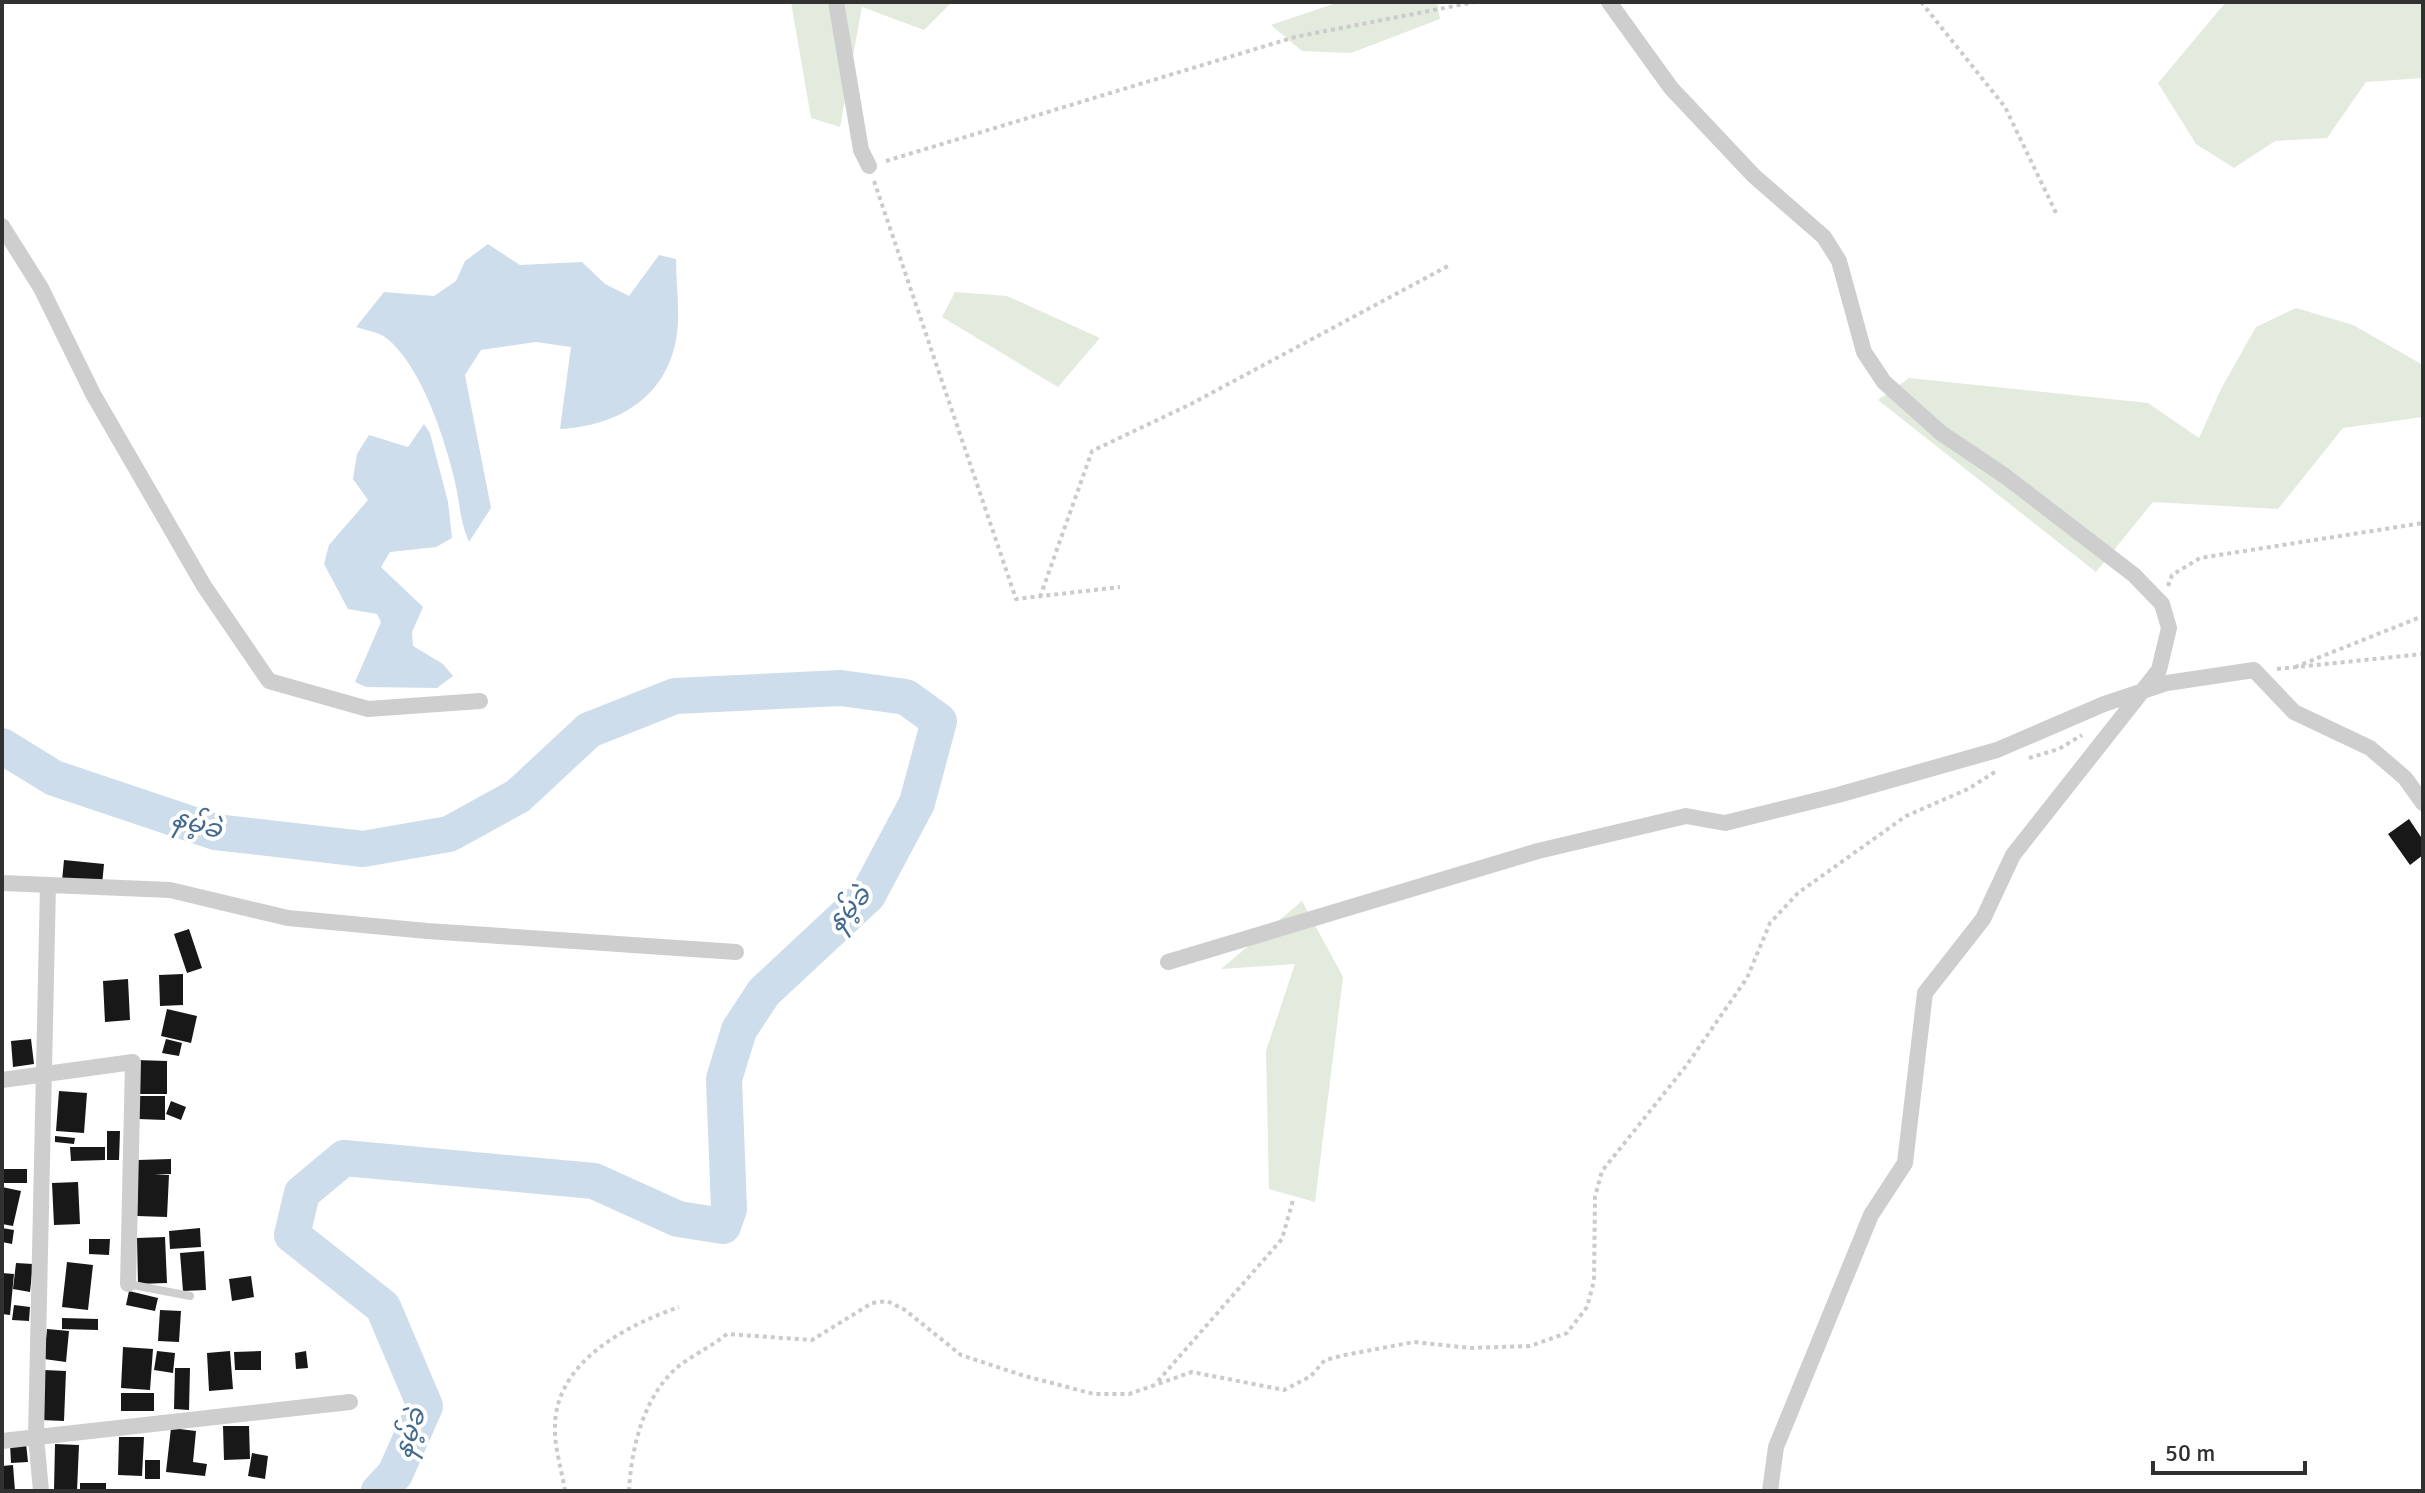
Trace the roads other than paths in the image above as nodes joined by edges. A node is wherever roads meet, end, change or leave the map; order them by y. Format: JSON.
{"nodes":[{"id":1,"x":836,"y":2,"type":"edge"},
{"id":2,"x":1609,"y":2,"type":"edge"},
{"id":3,"x":869,"y":166,"type":"road end"},
{"id":4,"x":2,"y":226,"type":"edge"},
{"id":5,"x":2137,"y":693,"type":"junction"},
{"id":6,"x":480,"y":701,"type":"dead end"},
{"id":7,"x":2423,"y":803,"type":"edge"},
{"id":8,"x":2,"y":883,"type":"edge"},
{"id":9,"x":48,"y":885,"type":"junction"},
{"id":10,"x":736,"y":952,"type":"dead end"},
{"id":11,"x":1168,"y":962,"type":"dead end"},
{"id":12,"x":45,"y":1074,"type":"junction"},
{"id":13,"x":2,"y":1080,"type":"edge"},
{"id":14,"x":128,"y":1284,"type":"joint"},
{"id":15,"x":190,"y":1296,"type":"dead end"},
{"id":16,"x":350,"y":1402,"type":"dead end"},
{"id":17,"x":36,"y":1437,"type":"junction"},
{"id":18,"x":2,"y":1441,"type":"edge"},
{"id":19,"x":41,"y":1491,"type":"edge"},
{"id":20,"x":1770,"y":1491,"type":"edge"}],
"edges":[{"from":1,"to":3,"type":"street"},
{"from":2,"to":5,"type":"street"},
{"from":4,"to":6,"type":"street"},
{"from":5,"to":7,"type":"street"},
{"from":5,"to":11,"type":"street"},
{"from":5,"to":20,"type":"street"},
{"from":8,"to":9,"type":"street"},
{"from":9,"to":10,"type":"street"},
{"from":9,"to":12,"type":"street"},
{"from":12,"to":13,"type":"street"},
{"from":12,"to":14,"type":"street"},
{"from":12,"to":17,"type":"street"},
{"from":14,"to":15,"type":"lane"},
{"from":16,"to":17,"type":"street"},
{"from":17,"to":18,"type":"street"},
{"from":17,"to":19,"type":"street"}]}
